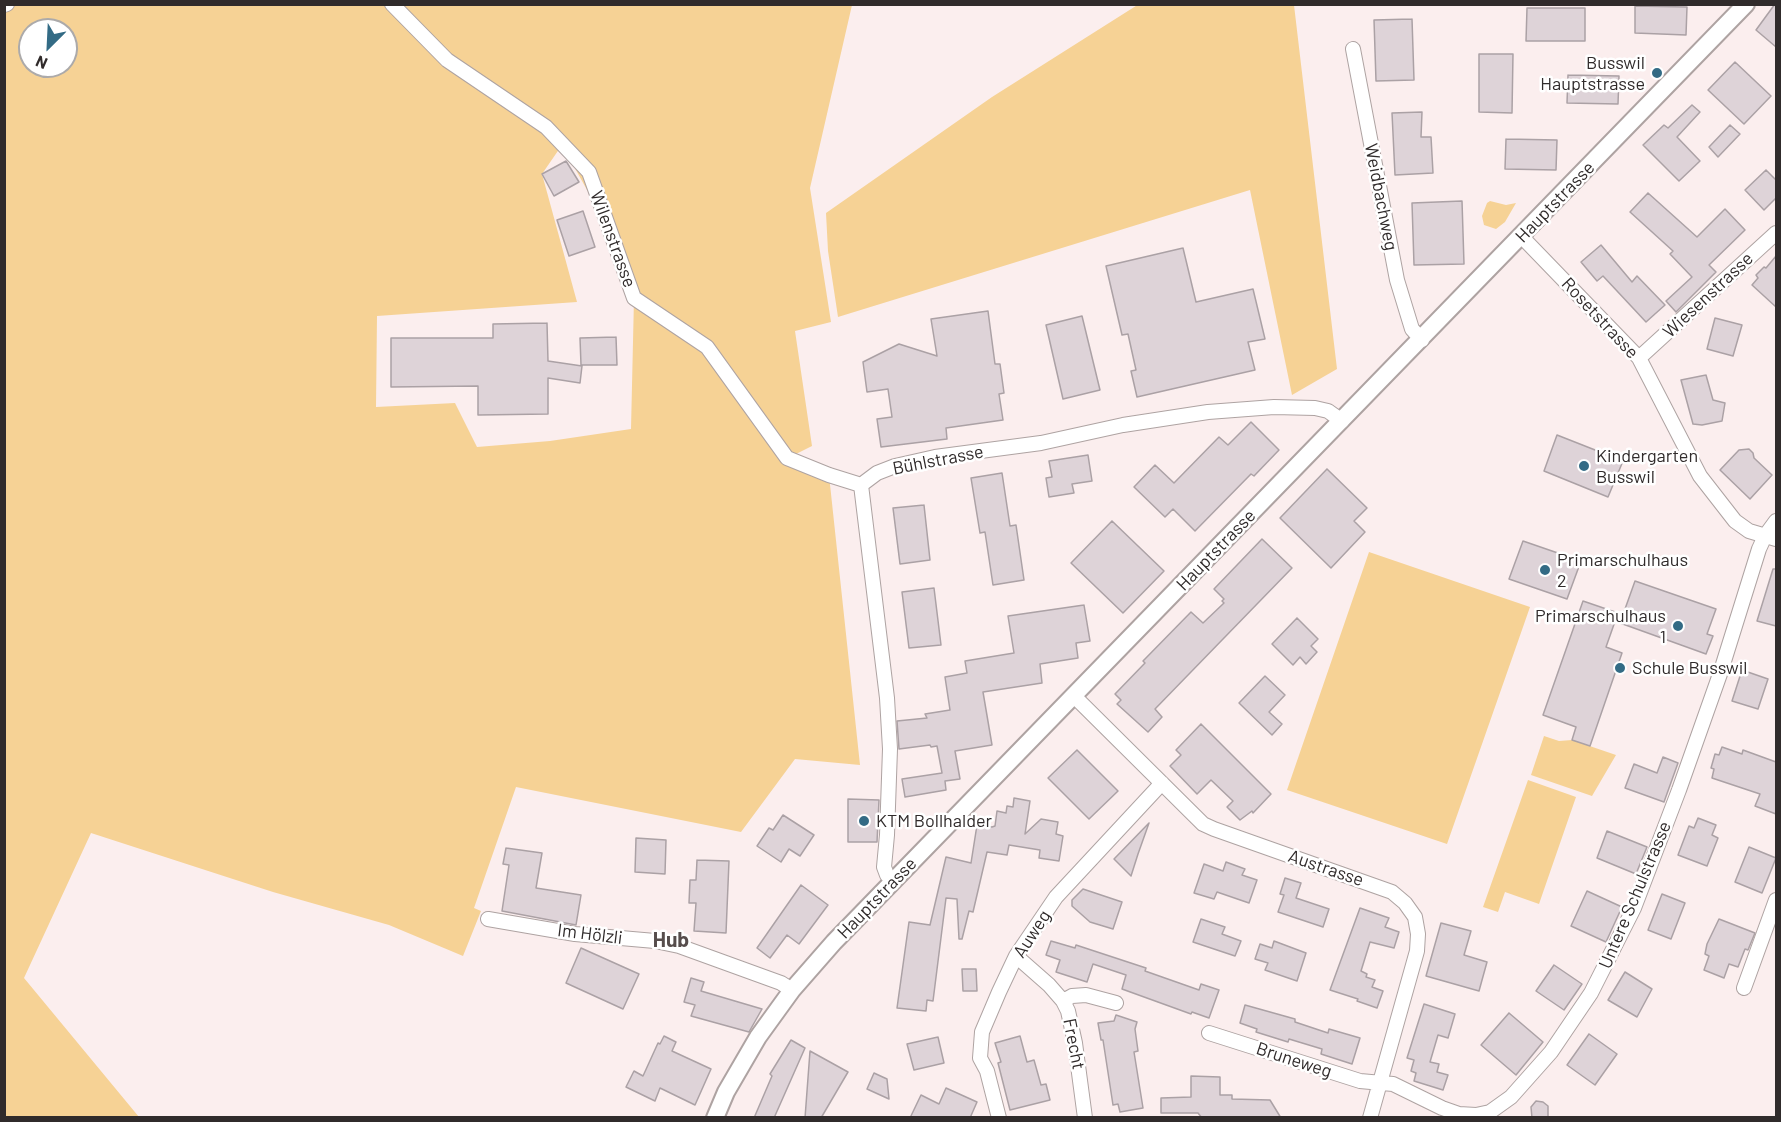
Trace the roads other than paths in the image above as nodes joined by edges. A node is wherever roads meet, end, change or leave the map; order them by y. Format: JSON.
{"nodes":[{"id":1,"x":392,"y":4,"type":"edge"},
{"id":2,"x":1746,"y":4,"type":"edge"},
{"id":3,"x":1353,"y":49,"type":"dead end"},
{"id":4,"x":1776,"y":232,"type":"edge"},
{"id":5,"x":1522,"y":237,"type":"junction"},
{"id":6,"x":1422,"y":339,"type":"junction"},
{"id":7,"x":1639,"y":358,"type":"junction"},
{"id":8,"x":1342,"y":421,"type":"junction"},
{"id":9,"x":861,"y":485,"type":"junction"},
{"id":10,"x":1776,"y":521,"type":"edge"},
{"id":11,"x":1771,"y":538,"type":"edge"},
{"id":12,"x":1074,"y":696,"type":"junction"},
{"id":13,"x":1162,"y":783,"type":"junction"},
{"id":14,"x":893,"y":881,"type":"junction"},
{"id":15,"x":1776,"y":900,"type":"edge"},
{"id":16,"x":488,"y":919,"type":"dead end"},
{"id":17,"x":1016,"y":956,"type":"junction"},
{"id":18,"x":1744,"y":988,"type":"dead end"},
{"id":19,"x":792,"y":990,"type":"junction"},
{"id":20,"x":1063,"y":1001,"type":"junction"},
{"id":21,"x":1116,"y":1003,"type":"dead end"},
{"id":22,"x":1209,"y":1033,"type":"dead end"},
{"id":23,"x":1380,"y":1083,"type":"junction"},
{"id":24,"x":715,"y":1118,"type":"edge"},
{"id":25,"x":999,"y":1118,"type":"edge"},
{"id":26,"x":1085,"y":1118,"type":"edge"},
{"id":27,"x":1370,"y":1118,"type":"edge"}],
"edges":[{"from":1,"to":9,"type":"street","name":"Wilenstrasse"},
{"from":2,"to":5,"type":"street","name":"Hauptstrasse"},
{"from":3,"to":6,"type":"street","name":"Weidbachweg"},
{"from":4,"to":7,"type":"street","name":"Wiesenstrasse"},
{"from":5,"to":6,"type":"street","name":"Hauptstrasse"},
{"from":5,"to":7,"type":"street","name":"Rosetstrasse"},
{"from":6,"to":8,"type":"street","name":"Hauptstrasse"},
{"from":7,"to":11,"type":"street","name":"Rosetstrasse"},
{"from":8,"to":9,"type":"street","name":"Bühlstrasse"},
{"from":8,"to":12,"type":"street","name":"Hauptstrasse"},
{"from":9,"to":14,"type":"street"},
{"from":10,"to":11,"type":"street","name":"Untere Schulstrasse"},
{"from":11,"to":23,"type":"street","name":"Untere Schulstrasse"},
{"from":12,"to":13,"type":"street","name":"Austrasse"},
{"from":12,"to":14,"type":"street","name":"Hauptstrasse"},
{"from":13,"to":17,"type":"street","name":"Auweg"},
{"from":13,"to":23,"type":"street","name":"Austrasse"},
{"from":14,"to":19,"type":"street","name":"Hauptstrasse"},
{"from":15,"to":18,"type":"street"},
{"from":16,"to":19,"type":"street","name":"Im Hölzli"},
{"from":17,"to":20,"type":"street","name":"Frecht"},
{"from":17,"to":25,"type":"street","name":"Auweg"},
{"from":19,"to":24,"type":"street","name":"Hauptstrasse"},
{"from":20,"to":21,"type":"street"},
{"from":20,"to":26,"type":"street","name":"Frecht"},
{"from":22,"to":23,"type":"street","name":"Bruneweg"},
{"from":23,"to":27,"type":"street","name":"Austrasse"}]}
